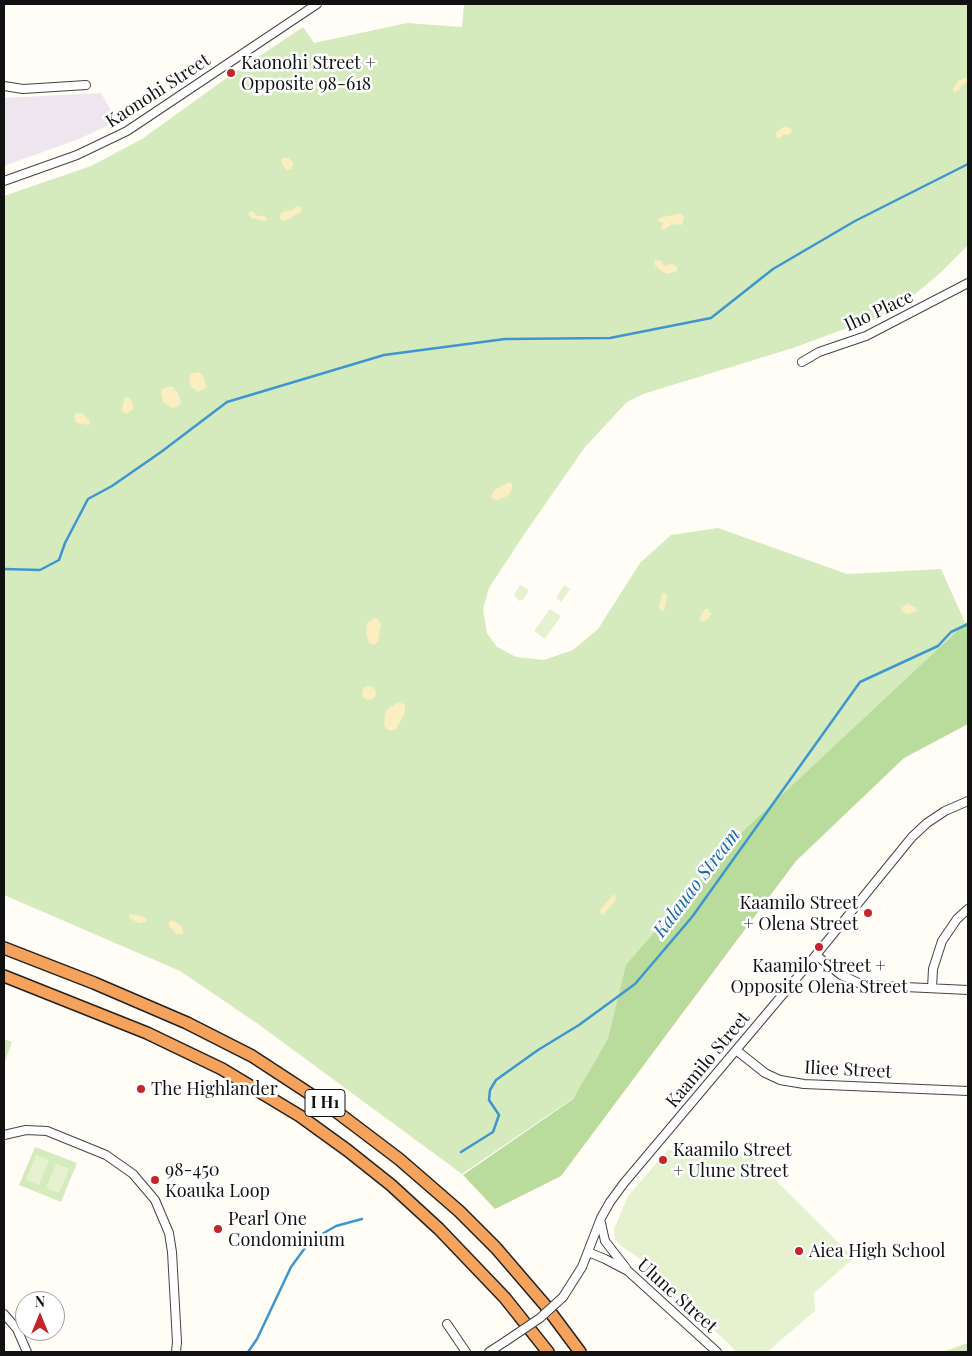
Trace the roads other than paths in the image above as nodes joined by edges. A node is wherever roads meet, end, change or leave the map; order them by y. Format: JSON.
{"nodes":[{"id":1,"x":317,"y":4,"type":"edge"},
{"id":2,"x":86,"y":85,"type":"dead end"},
{"id":3,"x":4,"y":86,"type":"edge"},
{"id":4,"x":4,"y":181,"type":"edge"},
{"id":5,"x":968,"y":283,"type":"edge"},
{"id":6,"x":802,"y":362,"type":"dead end"},
{"id":7,"x":968,"y":801,"type":"edge"},
{"id":8,"x":968,"y":908,"type":"edge"},
{"id":9,"x":4,"y":948,"type":"edge"},
{"id":10,"x":816,"y":955,"type":"junction"},
{"id":11,"x":4,"y":976,"type":"edge"},
{"id":12,"x":932,"y":988,"type":"junction"},
{"id":13,"x":968,"y":990,"type":"edge"},
{"id":14,"x":736,"y":1050,"type":"junction"},
{"id":15,"x":968,"y":1091,"type":"edge"},
{"id":16,"x":4,"y":1135,"type":"edge"},
{"id":17,"x":601,"y":1218,"type":"junction"},
{"id":18,"x":588,"y":1252,"type":"junction"},
{"id":19,"x":628,"y":1270,"type":"junction"},
{"id":20,"x":4,"y":1314,"type":"edge"},
{"id":21,"x":447,"y":1324,"type":"dead end"},
{"id":22,"x":27,"y":1352,"type":"edge"},
{"id":23,"x":176,"y":1352,"type":"edge"},
{"id":24,"x":466,"y":1352,"type":"edge"},
{"id":25,"x":489,"y":1352,"type":"edge"},
{"id":26,"x":548,"y":1352,"type":"edge"},
{"id":27,"x":580,"y":1352,"type":"edge"},
{"id":28,"x":717,"y":1352,"type":"edge"}],
"edges":[{"from":1,"to":4,"type":"street","name":"Kaonohi Street"},
{"from":2,"to":3,"type":"street"},
{"from":5,"to":6,"type":"street","name":"Iho Place"},
{"from":7,"to":10,"type":"street","name":"Kaamilo Street"},
{"from":8,"to":12,"type":"street"},
{"from":9,"to":27,"type":"highway","number":"I H1"},
{"from":10,"to":12,"type":"street"},
{"from":10,"to":14,"type":"street","name":"Kaamilo Street"},
{"from":11,"to":26,"type":"highway","number":"I H1"},
{"from":12,"to":13,"type":"street"},
{"from":14,"to":15,"type":"street","name":"Iliee Street"},
{"from":14,"to":17,"type":"street","name":"Kaamilo Street"},
{"from":16,"to":23,"type":"street"},
{"from":17,"to":18,"type":"street","name":"Kaamilo Street"},
{"from":17,"to":19,"type":"street"},
{"from":18,"to":19,"type":"street","name":"Ulune Street"},
{"from":18,"to":25,"type":"street","name":"Kaamilo Street","bridge":true},
{"from":19,"to":28,"type":"street","name":"Ulune Street"},
{"from":20,"to":22,"type":"street"},
{"from":21,"to":24,"type":"street"}]}
